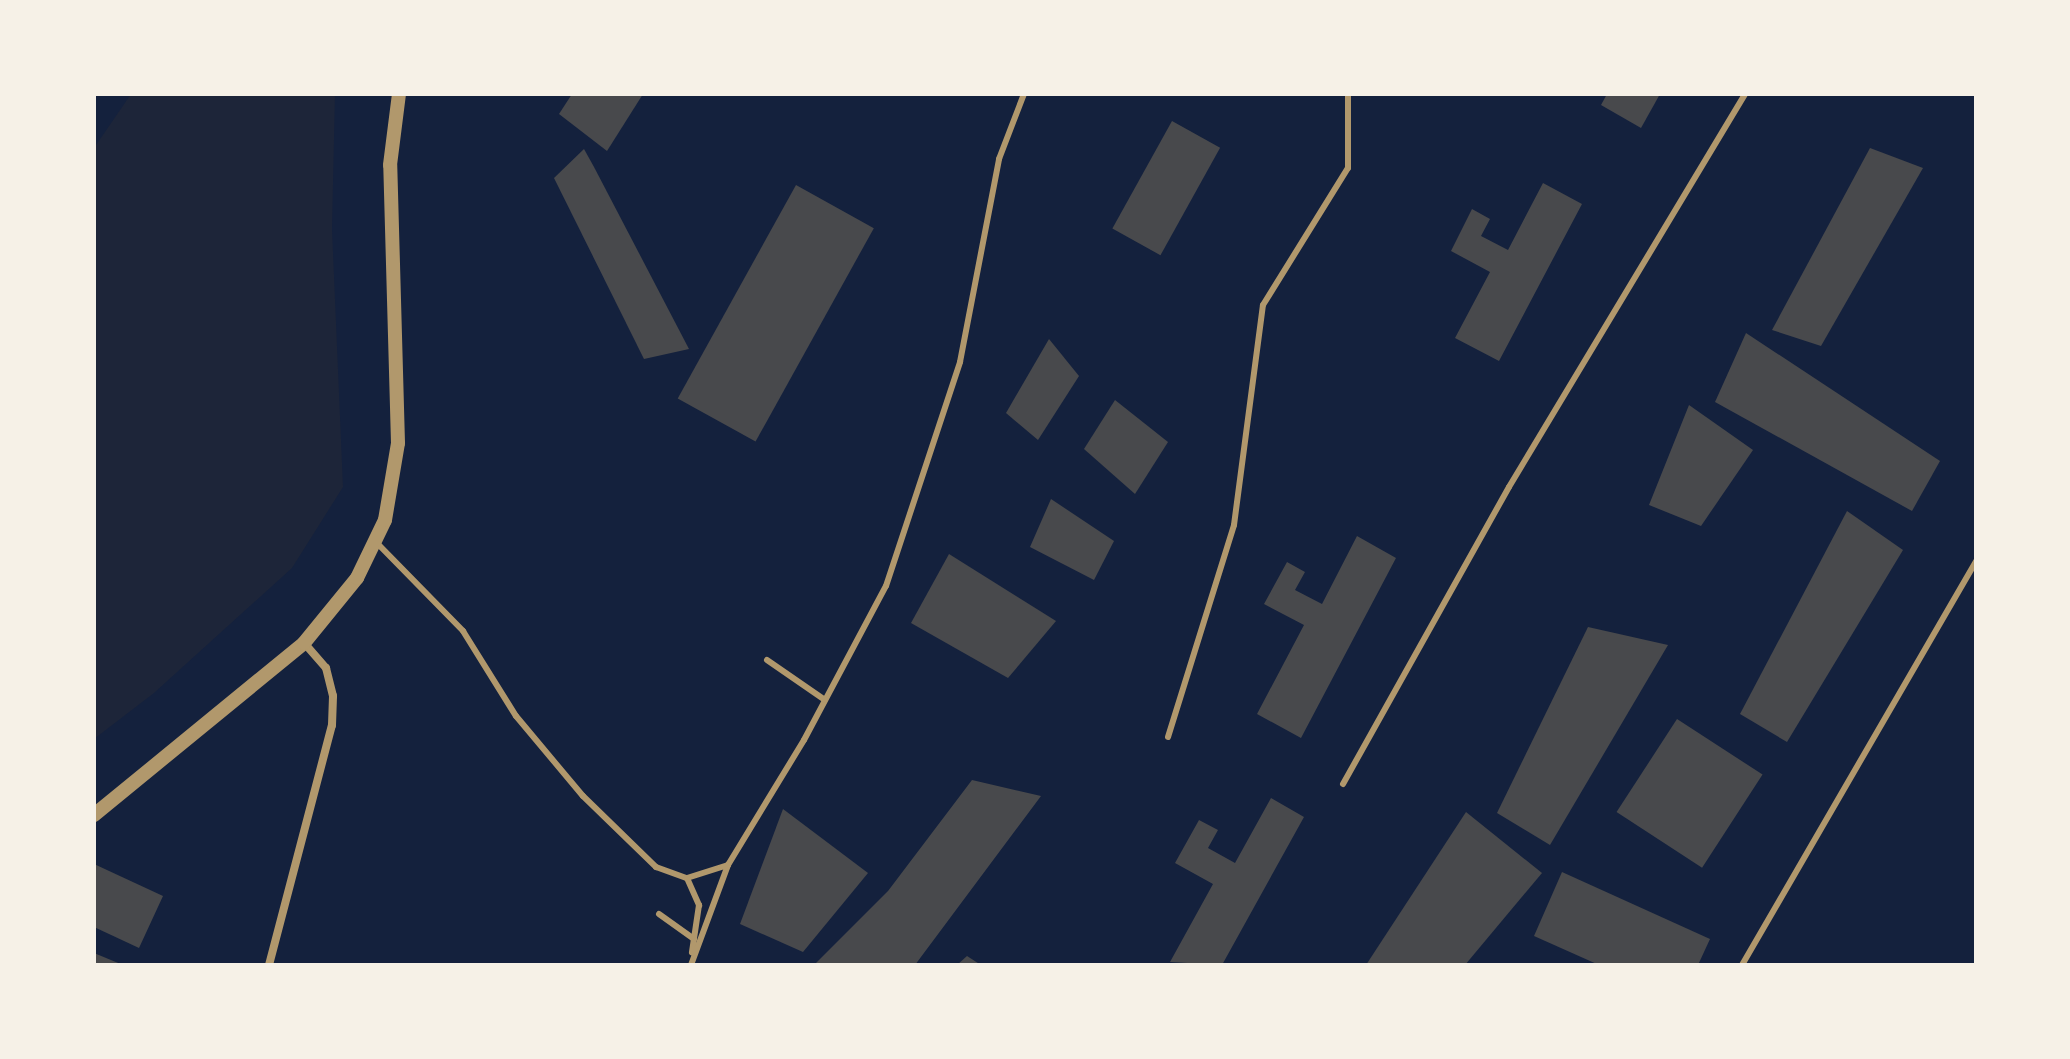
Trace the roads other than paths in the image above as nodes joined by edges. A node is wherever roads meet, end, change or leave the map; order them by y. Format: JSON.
{"nodes":[{"id":1,"x":399,"y":94,"type":"edge"},
{"id":2,"x":1024,"y":94,"type":"edge"},
{"id":3,"x":1348,"y":94,"type":"edge"},
{"id":4,"x":1745,"y":94,"type":"edge"},
{"id":5,"x":374,"y":540,"type":"junction"},
{"id":6,"x":1976,"y":561,"type":"edge"},
{"id":7,"x":304,"y":643,"type":"junction"},
{"id":8,"x":767,"y":660,"type":"dead end"},
{"id":9,"x":825,"y":700,"type":"junction"},
{"id":10,"x":1168,"y":737,"type":"dead end"},
{"id":11,"x":1343,"y":784,"type":"dead end"},
{"id":12,"x":94,"y":815,"type":"edge"},
{"id":13,"x":728,"y":865,"type":"junction"},
{"id":14,"x":687,"y":878,"type":"junction"},
{"id":15,"x":659,"y":914,"type":"dead end"},
{"id":16,"x":694,"y":939,"type":"junction"},
{"id":17,"x":690,"y":964,"type":"edge"},
{"id":18,"x":269,"y":965,"type":"edge"},
{"id":19,"x":1742,"y":965,"type":"edge"}],
"edges":[{"from":1,"to":5,"type":"street"},
{"from":2,"to":9,"type":"lane"},
{"from":3,"to":10,"type":"lane"},
{"from":4,"to":11,"type":"lane"},
{"from":5,"to":7,"type":"street"},
{"from":5,"to":14,"type":"lane"},
{"from":6,"to":19,"type":"lane"},
{"from":7,"to":12,"type":"street"},
{"from":7,"to":18,"type":"street"},
{"from":8,"to":9,"type":"lane"},
{"from":9,"to":13,"type":"lane"},
{"from":13,"to":14,"type":"lane"},
{"from":13,"to":17,"type":"lane"},
{"from":14,"to":16,"type":"lane"},
{"from":15,"to":16,"type":"lane"},
{"from":16,"to":17,"type":"lane"}]}
